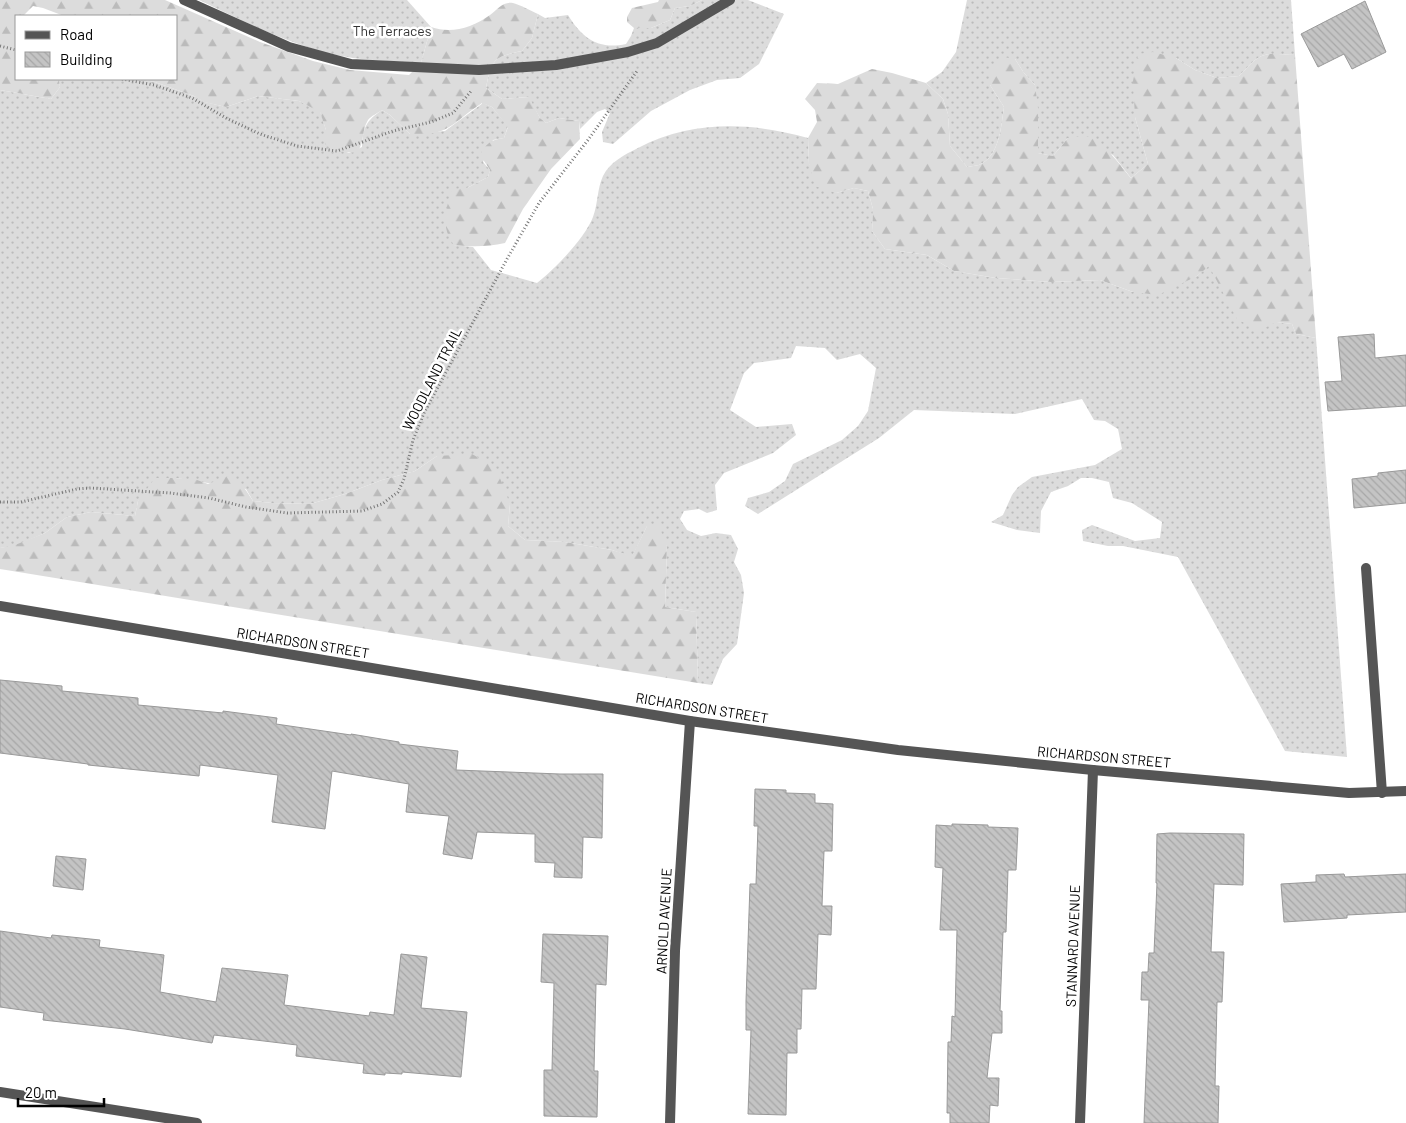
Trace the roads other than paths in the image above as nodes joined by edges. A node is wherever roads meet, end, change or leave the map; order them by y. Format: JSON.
{"nodes":[{"id":1,"x":184,"y":0,"type":"edge"},
{"id":2,"x":730,"y":0,"type":"edge"},
{"id":3,"x":1366,"y":568,"type":"dead end"},
{"id":4,"x":0,"y":606,"type":"edge"},
{"id":5,"x":690,"y":720,"type":"junction"},
{"id":6,"x":1093,"y":770,"type":"junction"},
{"id":7,"x":1406,"y":791,"type":"edge"},
{"id":8,"x":1382,"y":793,"type":"junction"},
{"id":9,"x":0,"y":1092,"type":"edge"},
{"id":10,"x":197,"y":1123,"type":"edge"},
{"id":11,"x":670,"y":1123,"type":"edge"},
{"id":12,"x":1080,"y":1123,"type":"edge"}],
"edges":[{"from":1,"to":2,"type":"street"},
{"from":3,"to":8,"type":"street"},
{"from":4,"to":5,"type":"street","name":"RICHARDSON STREET"},
{"from":5,"to":6,"type":"street","name":"RICHARDSON STREET"},
{"from":5,"to":11,"type":"street","name":"ARNOLD AVENUE"},
{"from":6,"to":8,"type":"street","name":"RICHARDSON STREET"},
{"from":6,"to":12,"type":"street","name":"STANNARD AVENUE"},
{"from":7,"to":8,"type":"street","name":"RICHARDSON STREET"},
{"from":9,"to":10,"type":"street"}]}
